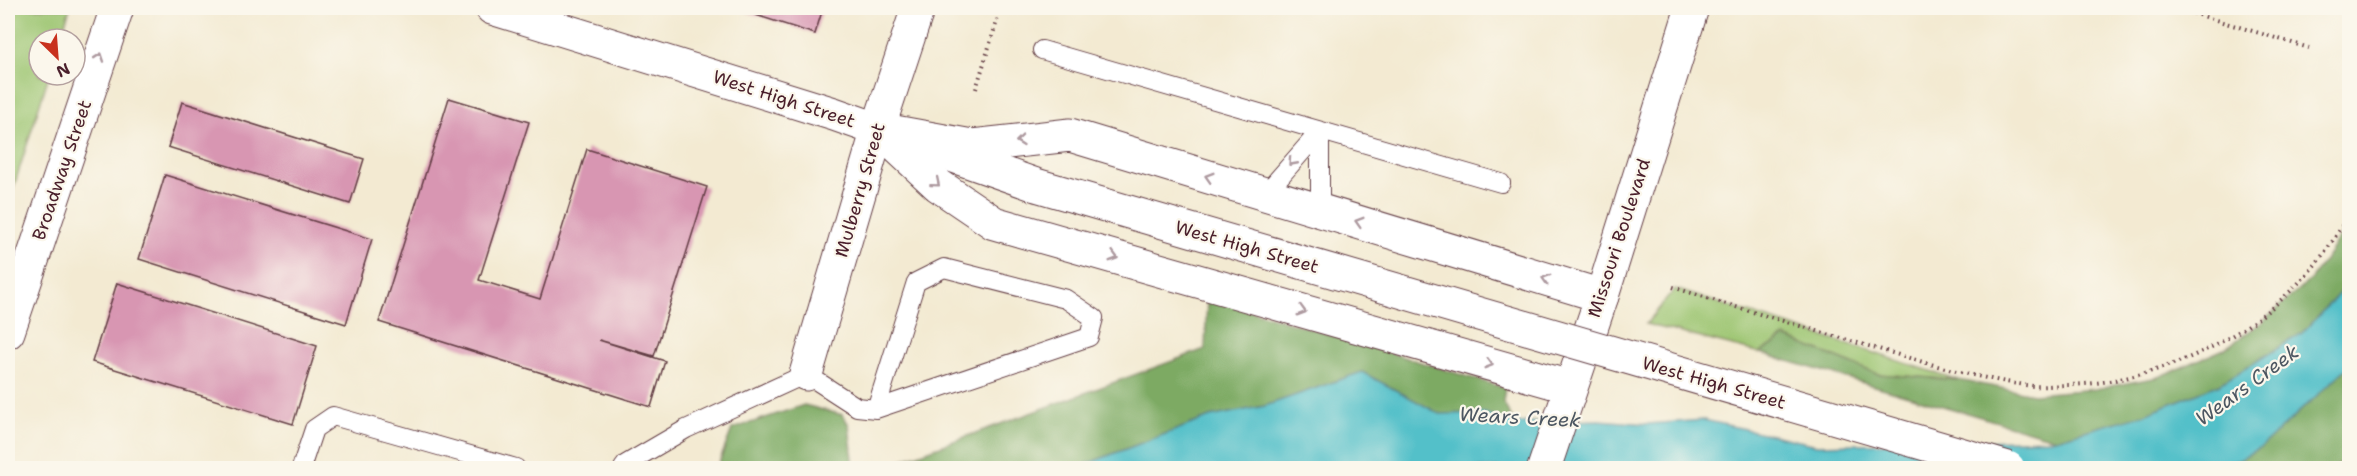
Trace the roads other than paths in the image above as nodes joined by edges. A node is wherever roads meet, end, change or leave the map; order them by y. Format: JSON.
{"nodes":[{"id":1,"x":117,"y":8,"type":"edge"},
{"id":2,"x":492,"y":8,"type":"edge"},
{"id":3,"x":918,"y":8,"type":"edge"},
{"id":4,"x":1692,"y":8,"type":"edge"},
{"id":5,"x":1042,"y":50,"type":"dead end"},
{"id":6,"x":878,"y":129,"type":"junction"},
{"id":7,"x":1320,"y":131,"type":"junction"},
{"id":8,"x":1501,"y":183,"type":"dead end"},
{"id":9,"x":1265,"y":194,"type":"junction"},
{"id":10,"x":1320,"y":211,"type":"junction"},
{"id":11,"x":1602,"y":296,"type":"junction"},
{"id":12,"x":8,"y":332,"type":"edge"},
{"id":13,"x":806,"y":374,"type":"junction"},
{"id":14,"x":1570,"y":387,"type":"junction"},
{"id":15,"x":876,"y":409,"type":"junction"},
{"id":16,"x":301,"y":468,"type":"edge"},
{"id":17,"x":516,"y":468,"type":"edge"},
{"id":18,"x":623,"y":468,"type":"edge"},
{"id":19,"x":1544,"y":468,"type":"edge"},
{"id":20,"x":2008,"y":468,"type":"edge"}],
"edges":[{"from":12,"to":1,"type":"street","name":"Broadway Street","one_way":true},
{"from":2,"to":6,"type":"street","name":"West High Street"},
{"from":3,"to":6,"type":"street","name":"Mulberry Street"},
{"from":4,"to":11,"type":"street","name":"Missouri Boulevard"},
{"from":5,"to":7,"type":"lane"},
{"from":9,"to":6,"type":"street","one_way":true},
{"from":6,"to":13,"type":"street","name":"Mulberry Street"},
{"from":6,"to":14,"type":"street","one_way":true},
{"from":6,"to":20,"type":"street","name":"West High Street","bridge":true},
{"from":7,"to":8,"type":"lane"},
{"from":7,"to":9,"type":"lane","one_way":true},
{"from":7,"to":10,"type":"lane"},
{"from":9,"to":10,"type":"street"},
{"from":11,"to":10,"type":"street","one_way":true},
{"from":11,"to":14,"type":"street","name":"Missouri Boulevard"},
{"from":13,"to":15,"type":"lane"},
{"from":13,"to":18,"type":"lane"},
{"from":14,"to":19,"type":"street","name":"Missouri Boulevard"},
{"from":15,"to":15,"type":"lane"},
{"from":16,"to":17,"type":"lane"}]}
